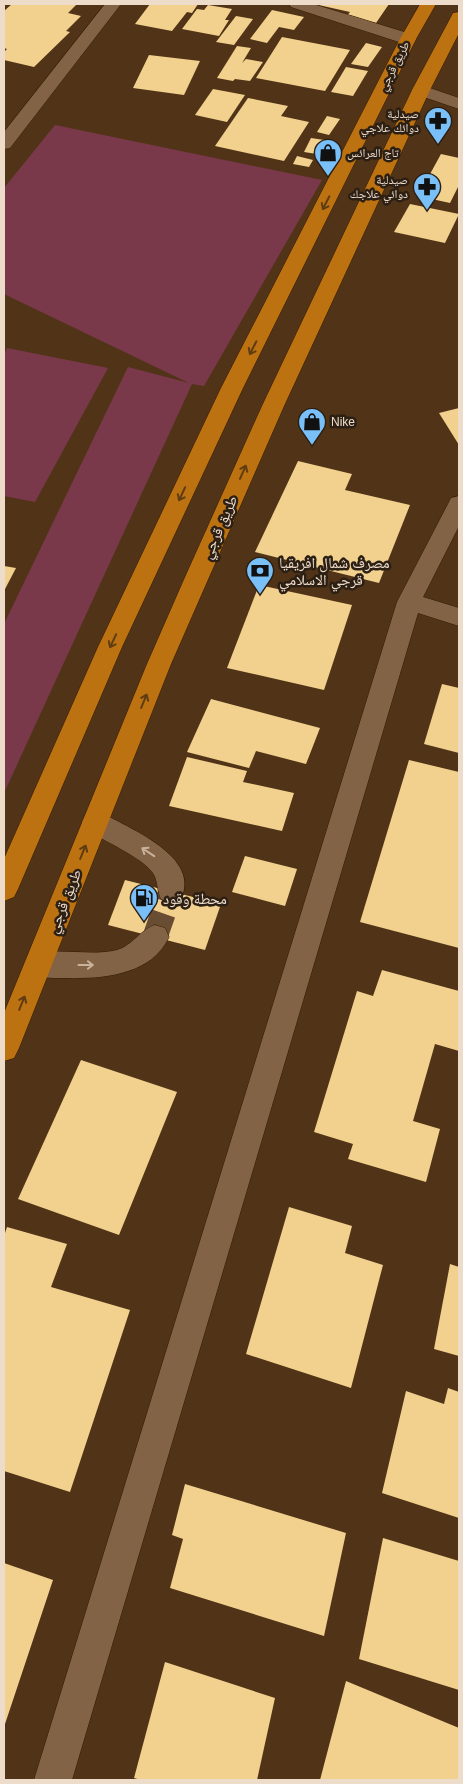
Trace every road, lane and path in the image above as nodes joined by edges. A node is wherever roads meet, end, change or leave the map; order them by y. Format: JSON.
{"nodes":[{"id":1,"x":114,"y":4,"type":"edge"},
{"id":2,"x":297,"y":4,"type":"edge"},
{"id":3,"x":428,"y":4,"type":"edge"},
{"id":4,"x":459,"y":17,"type":"edge"},
{"id":5,"x":408,"y":39,"type":"junction"},
{"id":6,"x":421,"y":90,"type":"junction"},
{"id":7,"x":459,"y":104,"type":"edge"},
{"id":8,"x":4,"y":144,"type":"edge"},
{"id":9,"x":459,"y":504,"type":"edge"},
{"id":10,"x":409,"y":602,"type":"junction"},
{"id":11,"x":459,"y":618,"type":"edge"},
{"id":12,"x":95,"y":822,"type":"junction"},
{"id":13,"x":4,"y":889,"type":"edge"},
{"id":14,"x":171,"y":891,"type":"tunnel mouth"},
{"id":15,"x":155,"y":937,"type":"tunnel mouth"},
{"id":16,"x":38,"y":965,"type":"junction"},
{"id":17,"x":4,"y":1048,"type":"edge"},
{"id":18,"x":53,"y":1780,"type":"edge"}],
"edges":[{"from":1,"to":8,"type":"street"},
{"from":2,"to":5,"type":"street"},
{"from":3,"to":5,"type":"highway","name":"طريق قرجي"},
{"from":4,"to":6,"type":"highway","name":"طريق قرجي"},
{"from":5,"to":13,"type":"highway","name":"طريق قرجي","one_way":true},
{"from":6,"to":7,"type":"street"},
{"from":12,"to":6,"type":"highway","name":"طريق قرجي","one_way":true},
{"from":9,"to":10,"type":"street"},
{"from":10,"to":11,"type":"street"},
{"from":10,"to":18,"type":"street"},
{"from":14,"to":12,"type":"street","one_way":true},
{"from":16,"to":12,"type":"highway","name":"طريق قرجي","one_way":true},
{"from":16,"to":15,"type":"street","one_way":true},
{"from":17,"to":16,"type":"highway","name":"طريق قرجي","one_way":true}]}
